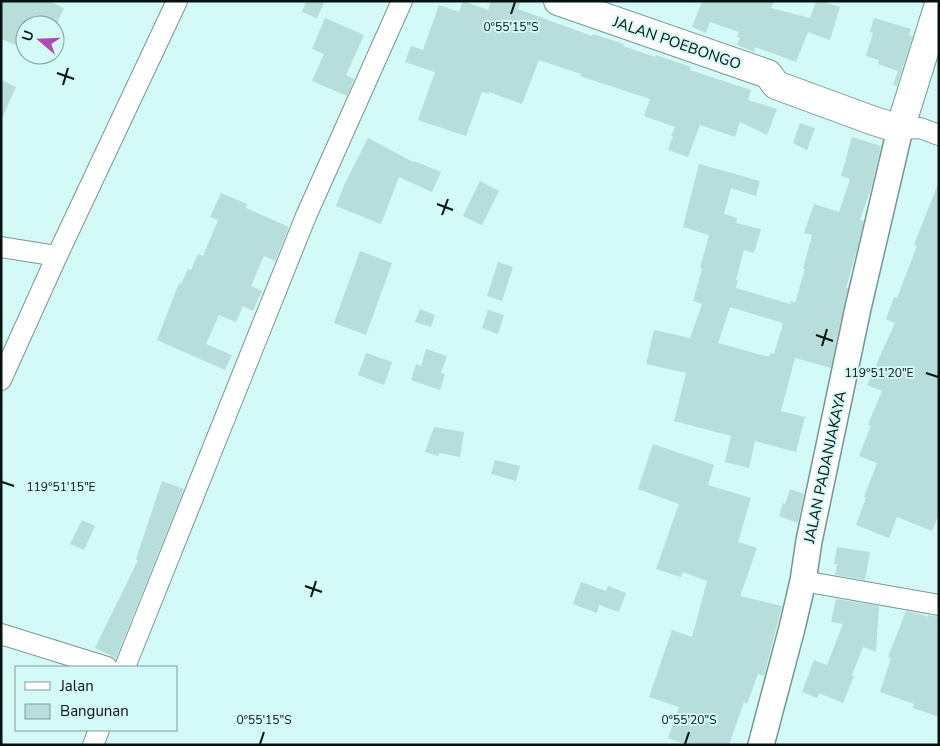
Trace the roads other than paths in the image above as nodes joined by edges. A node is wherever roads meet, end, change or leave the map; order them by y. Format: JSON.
{"nodes":[{"id":1,"x":177,"y":1,"type":"edge"},
{"id":2,"x":402,"y":1,"type":"edge"},
{"id":3,"x":558,"y":1,"type":"edge"},
{"id":4,"x":939,"y":4,"type":"edge"},
{"id":5,"x":908,"y":124,"type":"junction"},
{"id":6,"x":939,"y":135,"type":"edge"},
{"id":7,"x":1,"y":246,"type":"edge"},
{"id":8,"x":57,"y":256,"type":"junction"},
{"id":9,"x":1,"y":380,"type":"edge"},
{"id":10,"x":803,"y":581,"type":"junction"},
{"id":11,"x":939,"y":605,"type":"edge"},
{"id":12,"x":1,"y":634,"type":"edge"},
{"id":13,"x":103,"y":666,"type":"edge"},
{"id":14,"x":125,"y":666,"type":"edge"},
{"id":15,"x":99,"y":731,"type":"edge"},
{"id":16,"x":93,"y":745,"type":"edge"},
{"id":17,"x":761,"y":745,"type":"edge"}],
"edges":[{"from":1,"to":8,"type":"street"},
{"from":2,"to":14,"type":"street"},
{"from":3,"to":5,"type":"main road","name":"JALAN POEBONGO"},
{"from":4,"to":5,"type":"main road"},
{"from":5,"to":6,"type":"street"},
{"from":5,"to":10,"type":"street","name":"JALAN PADANJAKAYA"},
{"from":7,"to":8,"type":"street"},
{"from":8,"to":9,"type":"street"},
{"from":10,"to":11,"type":"street"},
{"from":10,"to":17,"type":"street","name":"JALAN PADANJAKAYA"},
{"from":12,"to":13,"type":"street"},
{"from":15,"to":16,"type":"street"}]}
